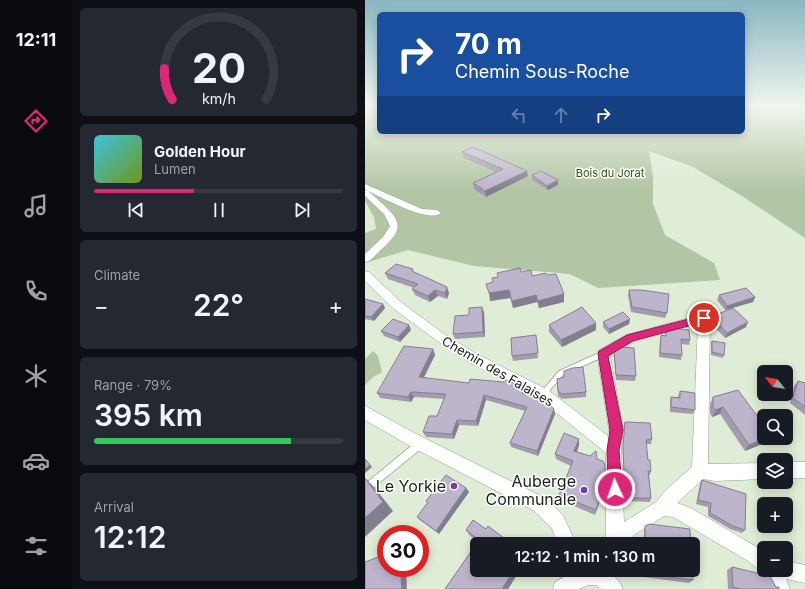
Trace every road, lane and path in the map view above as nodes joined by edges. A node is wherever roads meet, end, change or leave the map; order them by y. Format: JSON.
{"nodes":[{"id":1,"x":365,"y":186,"type":"edge"},
{"id":2,"x":365,"y":192,"type":"edge"},
{"id":3,"x":437,"y":213,"type":"dead end"},
{"id":4,"x":365,"y":259,"type":"edge"},
{"id":5,"x":365,"y":275,"type":"edge"},
{"id":6,"x":603,"y":354,"type":"junction"},
{"id":7,"x":543,"y":394,"type":"junction"},
{"id":8,"x":367,"y":413,"type":"edge"},
{"id":9,"x":420,"y":444,"type":"junction"},
{"id":10,"x":613,"y":450,"type":"junction"},
{"id":11,"x":793,"y":470,"type":"edge"},
{"id":12,"x":805,"y":470,"type":"edge"},
{"id":13,"x":700,"y":471,"type":"junction"},
{"id":14,"x":757,"y":471,"type":"edge"},
{"id":15,"x":365,"y":488,"type":"edge"},
{"id":16,"x":662,"y":508,"type":"junction"},
{"id":17,"x":565,"y":537,"type":"edge"},
{"id":18,"x":616,"y":537,"type":"edge"},
{"id":19,"x":621,"y":537,"type":"edge"},
{"id":20,"x":757,"y":558,"type":"edge"},
{"id":21,"x":793,"y":571,"type":"edge"},
{"id":22,"x":805,"y":574,"type":"edge"},
{"id":23,"x":573,"y":577,"type":"edge"},
{"id":24,"x":774,"y":577,"type":"edge"},
{"id":25,"x":561,"y":589,"type":"edge"},
{"id":26,"x":781,"y":589,"type":"edge"}],
"edges":[{"from":1,"to":3,"type":"street"},
{"from":2,"to":4,"type":"street"},
{"from":5,"to":7,"type":"street","name":"Chemin des Falaises"},
{"from":6,"to":7,"type":"lane"},
{"from":6,"to":10,"type":"street"},
{"from":6,"to":13,"type":"street"},
{"from":7,"to":10,"type":"street","name":"Chemin des Falaises"},
{"from":8,"to":9,"type":"street"},
{"from":9,"to":15,"type":"lane"},
{"from":9,"to":17,"type":"street"},
{"from":10,"to":18,"type":"street"},
{"from":11,"to":12,"type":"street"},
{"from":13,"to":14,"type":"street"},
{"from":13,"to":16,"type":"street"},
{"from":16,"to":19,"type":"street"},
{"from":16,"to":20,"type":"street"},
{"from":21,"to":22,"type":"street"},
{"from":23,"to":25,"type":"street"},
{"from":24,"to":26,"type":"street"}]}
